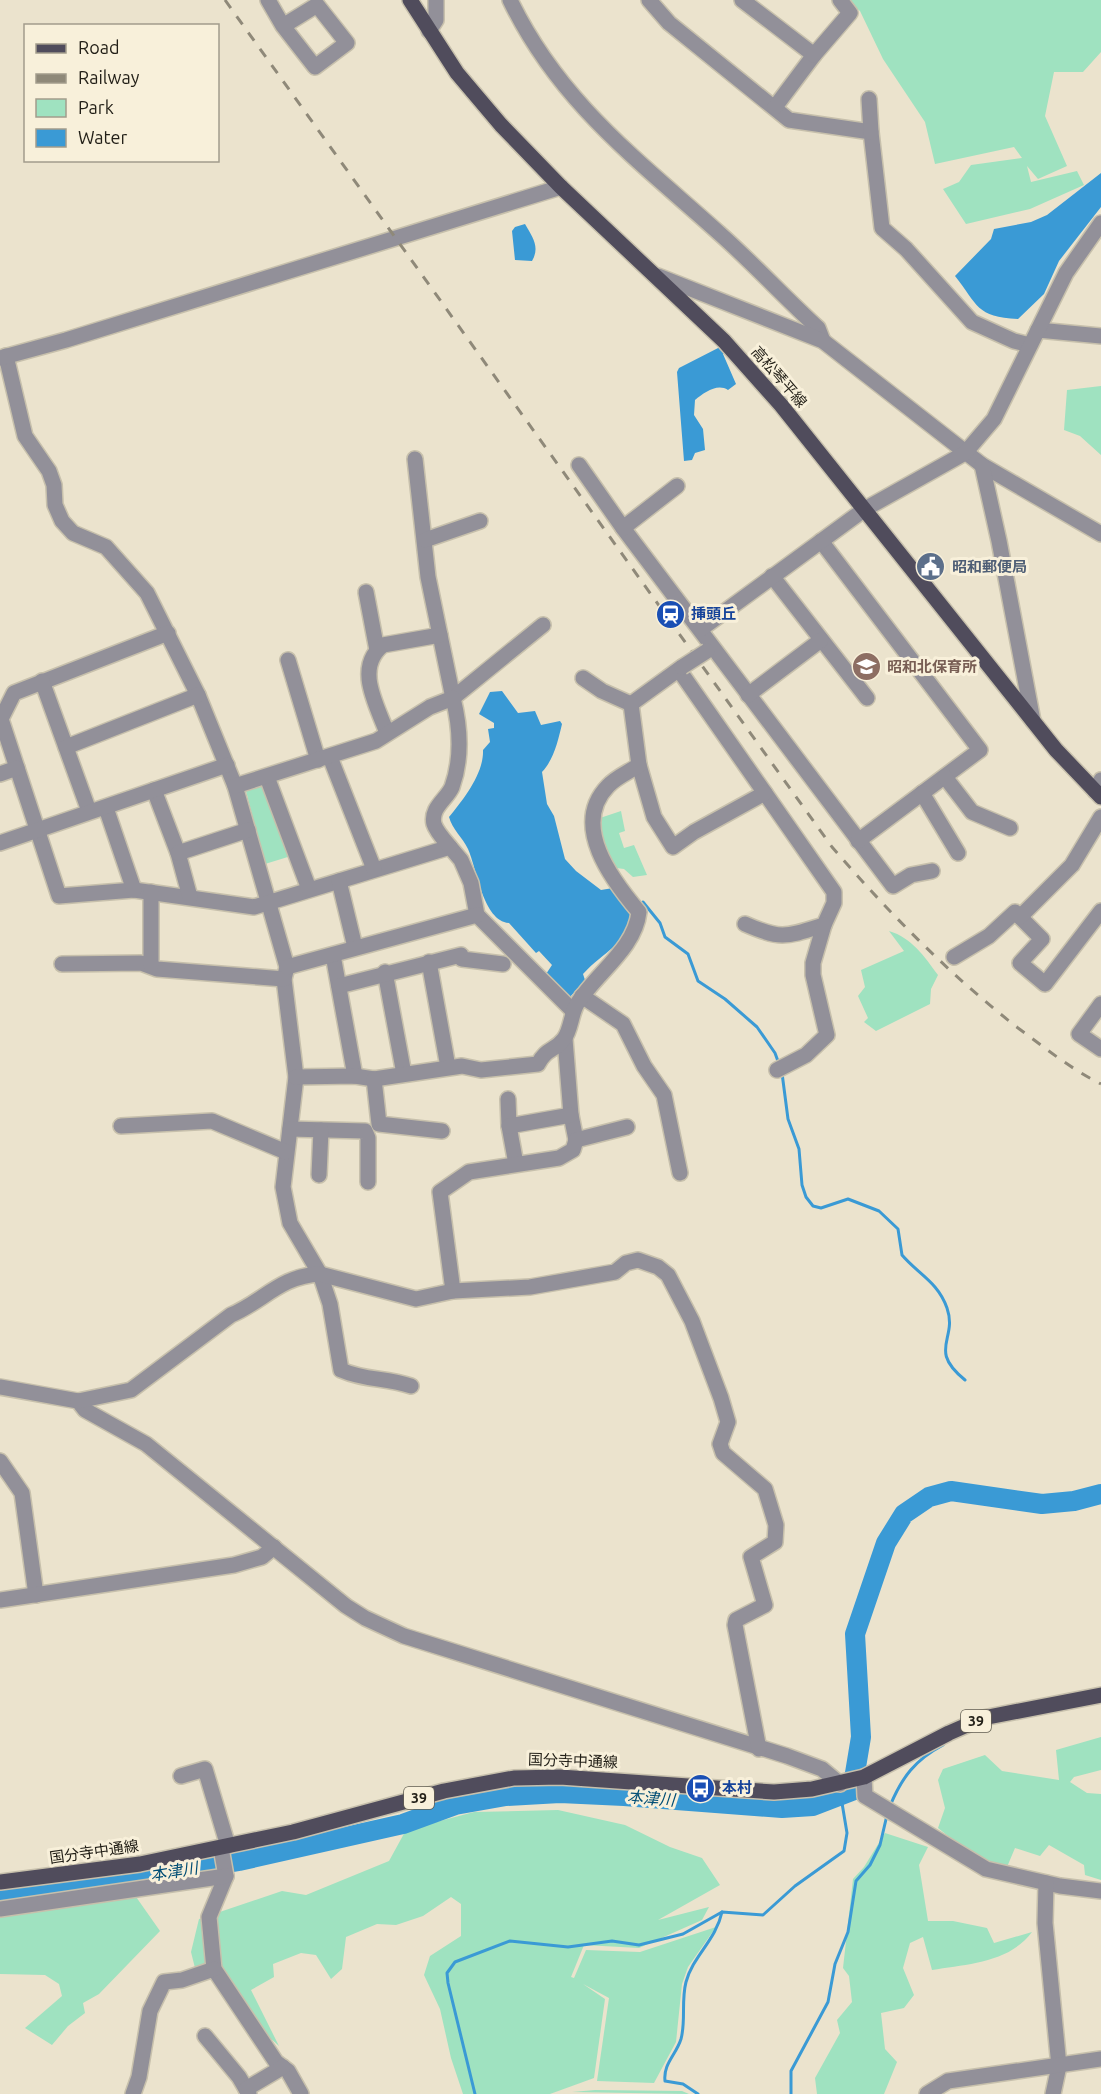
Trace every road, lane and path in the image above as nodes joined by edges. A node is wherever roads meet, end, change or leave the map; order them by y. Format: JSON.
{"nodes":[{"id":1,"x":268,"y":0,"type":"edge"},
{"id":2,"x":410,"y":0,"type":"edge"},
{"id":3,"x":436,"y":0,"type":"edge"},
{"id":4,"x":510,"y":0,"type":"edge"},
{"id":5,"x":649,"y":0,"type":"edge"},
{"id":6,"x":742,"y":0,"type":"edge"},
{"id":7,"x":840,"y":0,"type":"edge"},
{"id":8,"x":283,"y":26,"type":"dead end"},
{"id":9,"x":429,"y":31,"type":"junction"},
{"id":10,"x":814,"y":55,"type":"junction"},
{"id":11,"x":868,"y":99,"type":"dead end"},
{"id":12,"x":775,"y":107,"type":"junction"},
{"id":13,"x":871,"y":132,"type":"junction"},
{"id":14,"x":561,"y":187,"type":"junction"},
{"id":15,"x":1101,"y":223,"type":"edge"},
{"id":16,"x":658,"y":276,"type":"junction"},
{"id":17,"x":1038,"y":330,"type":"junction"},
{"id":18,"x":1101,"y":336,"type":"edge"},
{"id":19,"x":823,"y":341,"type":"junction"},
{"id":20,"x":1030,"y":345,"type":"junction"},
{"id":21,"x":3,"y":357,"type":"edge"},
{"id":22,"x":965,"y":453,"type":"junction"},
{"id":23,"x":415,"y":459,"type":"dead end"},
{"id":24,"x":579,"y":465,"type":"dead end"},
{"id":25,"x":982,"y":465,"type":"junction"},
{"id":26,"x":677,"y":486,"type":"dead end"},
{"id":27,"x":865,"y":509,"type":"junction"},
{"id":28,"x":480,"y":521,"type":"dead end"},
{"id":29,"x":623,"y":528,"type":"junction"},
{"id":30,"x":1101,"y":534,"type":"edge"},
{"id":31,"x":425,"y":540,"type":"junction"},
{"id":32,"x":821,"y":541,"type":"junction"},
{"id":33,"x":772,"y":576,"type":"junction"},
{"id":34,"x":366,"y":592,"type":"dead end"},
{"id":35,"x":543,"y":625,"type":"dead end"},
{"id":36,"x":701,"y":629,"type":"junction"},
{"id":37,"x":168,"y":633,"type":"junction"},
{"id":38,"x":440,"y":635,"type":"junction"},
{"id":39,"x":821,"y":640,"type":"junction"},
{"id":40,"x":710,"y":649,"type":"junction"},
{"id":41,"x":377,"y":650,"type":"junction"},
{"id":42,"x":288,"y":660,"type":"dead end"},
{"id":43,"x":680,"y":669,"type":"junction"},
{"id":44,"x":583,"y":678,"type":"dead end"},
{"id":45,"x":42,"y":681,"type":"junction"},
{"id":46,"x":198,"y":695,"type":"junction"},
{"id":47,"x":748,"y":695,"type":"junction"},
{"id":48,"x":453,"y":698,"type":"junction"},
{"id":49,"x":867,"y":698,"type":"dead end"},
{"id":50,"x":631,"y":704,"type":"junction"},
{"id":51,"x":1032,"y":720,"type":"junction"},
{"id":52,"x":387,"y":733,"type":"junction"},
{"id":53,"x":66,"y":747,"type":"junction"},
{"id":54,"x":324,"y":758,"type":"junction"},
{"id":55,"x":227,"y":765,"type":"junction"},
{"id":56,"x":639,"y":765,"type":"junction"},
{"id":57,"x":16,"y":768,"type":"junction"},
{"id":58,"x":0,"y":774,"type":"edge"},
{"id":59,"x":267,"y":777,"type":"junction"},
{"id":60,"x":945,"y":777,"type":"junction"},
{"id":61,"x":235,"y":786,"type":"junction"},
{"id":62,"x":1099,"y":789,"type":"edge"},
{"id":63,"x":154,"y":790,"type":"junction"},
{"id":64,"x":765,"y":793,"type":"junction"},
{"id":65,"x":922,"y":793,"type":"junction"},
{"id":66,"x":105,"y":808,"type":"junction"},
{"id":67,"x":89,"y":811,"type":"junction"},
{"id":68,"x":1101,"y":817,"type":"edge"},
{"id":69,"x":1010,"y":828,"type":"dead end"},
{"id":70,"x":39,"y":830,"type":"junction"},
{"id":71,"x":248,"y":830,"type":"junction"},
{"id":72,"x":858,"y":841,"type":"junction"},
{"id":73,"x":0,"y":843,"type":"edge"},
{"id":74,"x":450,"y":847,"type":"junction"},
{"id":75,"x":178,"y":853,"type":"junction"},
{"id":76,"x":958,"y":853,"type":"dead end"},
{"id":77,"x":374,"y":870,"type":"junction"},
{"id":78,"x":932,"y":871,"type":"dead end"},
{"id":79,"x":339,"y":881,"type":"junction"},
{"id":80,"x":309,"y":889,"type":"junction"},
{"id":81,"x":134,"y":890,"type":"junction"},
{"id":82,"x":151,"y":892,"type":"junction"},
{"id":83,"x":190,"y":897,"type":"junction"},
{"id":84,"x":268,"y":903,"type":"junction"},
{"id":85,"x":1101,"y":911,"type":"edge"},
{"id":86,"x":477,"y":915,"type":"junction"},
{"id":87,"x":1020,"y":917,"type":"junction"},
{"id":88,"x":745,"y":924,"type":"dead end"},
{"id":89,"x":824,"y":925,"type":"junction"},
{"id":90,"x":355,"y":947,"type":"junction"},
{"id":91,"x":333,"y":955,"type":"junction"},
{"id":92,"x":954,"y":957,"type":"dead end"},
{"id":93,"x":429,"y":962,"type":"junction"},
{"id":94,"x":62,"y":964,"type":"dead end"},
{"id":95,"x":503,"y":964,"type":"dead end"},
{"id":96,"x":151,"y":965,"type":"junction"},
{"id":97,"x":385,"y":972,"type":"junction"},
{"id":98,"x":286,"y":973,"type":"junction"},
{"id":99,"x":339,"y":986,"type":"junction"},
{"id":100,"x":582,"y":996,"type":"junction"},
{"id":101,"x":1101,"y":1004,"type":"edge"},
{"id":102,"x":573,"y":1011,"type":"junction"},
{"id":103,"x":565,"y":1038,"type":"junction"},
{"id":104,"x":1101,"y":1049,"type":"edge"},
{"id":105,"x":448,"y":1067,"type":"junction"},
{"id":106,"x":779,"y":1069,"type":"dead end"},
{"id":107,"x":404,"y":1074,"type":"junction"},
{"id":108,"x":355,"y":1076,"type":"junction"},
{"id":109,"x":296,"y":1077,"type":"junction"},
{"id":110,"x":374,"y":1079,"type":"junction"},
{"id":111,"x":508,"y":1100,"type":"dead end"},
{"id":112,"x":571,"y":1114,"type":"junction"},
{"id":113,"x":121,"y":1126,"type":"dead end"},
{"id":114,"x":509,"y":1126,"type":"junction"},
{"id":115,"x":627,"y":1127,"type":"dead end"},
{"id":116,"x":290,"y":1129,"type":"junction"},
{"id":117,"x":321,"y":1130,"type":"junction"},
{"id":118,"x":442,"y":1131,"type":"dead end"},
{"id":119,"x":576,"y":1140,"type":"junction"},
{"id":120,"x":286,"y":1152,"type":"junction"},
{"id":121,"x":516,"y":1164,"type":"junction"},
{"id":122,"x":680,"y":1173,"type":"dead end"},
{"id":123,"x":319,"y":1175,"type":"dead end"},
{"id":124,"x":368,"y":1182,"type":"dead end"},
{"id":125,"x":320,"y":1274,"type":"junction"},
{"id":126,"x":453,"y":1291,"type":"junction"},
{"id":127,"x":411,"y":1386,"type":"dead end"},
{"id":128,"x":0,"y":1387,"type":"edge"},
{"id":129,"x":78,"y":1401,"type":"junction"},
{"id":130,"x":0,"y":1461,"type":"edge"},
{"id":131,"x":274,"y":1547,"type":"junction"},
{"id":132,"x":36,"y":1595,"type":"junction"},
{"id":133,"x":0,"y":1600,"type":"edge"},
{"id":134,"x":1101,"y":1695,"type":"edge"},
{"id":135,"x":759,"y":1749,"type":"junction"},
{"id":136,"x":181,"y":1776,"type":"dead end"},
{"id":137,"x":863,"y":1777,"type":"junction"},
{"id":138,"x":842,"y":1784,"type":"junction"},
{"id":139,"x":224,"y":1850,"type":"junction"},
{"id":140,"x":226,"y":1873,"type":"junction"},
{"id":141,"x":0,"y":1882,"type":"edge"},
{"id":142,"x":1046,"y":1883,"type":"junction"},
{"id":143,"x":1101,"y":1891,"type":"edge"},
{"id":144,"x":0,"y":1910,"type":"edge"},
{"id":145,"x":214,"y":1969,"type":"junction"},
{"id":146,"x":205,"y":2036,"type":"dead end"},
{"id":147,"x":1101,"y":2059,"type":"edge"},
{"id":148,"x":1059,"y":2066,"type":"junction"},
{"id":149,"x":283,"y":2067,"type":"junction"},
{"id":150,"x":247,"y":2091,"type":"edge"},
{"id":151,"x":133,"y":2094,"type":"edge"},
{"id":152,"x":300,"y":2094,"type":"edge"},
{"id":153,"x":927,"y":2094,"type":"edge"},
{"id":154,"x":1053,"y":2094,"type":"edge"}],
"edges":[{"from":1,"to":8,"type":"street"},
{"from":2,"to":9,"type":"main road","name":"高松琴平線"},
{"from":3,"to":9,"type":"street"},
{"from":4,"to":19,"type":"street"},
{"from":5,"to":12,"type":"street"},
{"from":6,"to":10,"type":"street"},
{"from":7,"to":10,"type":"street"},
{"from":9,"to":14,"type":"main road","name":"高松琴平線"},
{"from":10,"to":12,"type":"street"},
{"from":11,"to":13,"type":"street"},
{"from":12,"to":13,"type":"street"},
{"from":13,"to":20,"type":"street"},
{"from":14,"to":16,"type":"main road","name":"高松琴平線"},
{"from":14,"to":21,"type":"street"},
{"from":15,"to":17,"type":"street"},
{"from":16,"to":19,"type":"street"},
{"from":16,"to":27,"type":"main road","name":"高松琴平線"},
{"from":17,"to":18,"type":"street"},
{"from":17,"to":20,"type":"street"},
{"from":19,"to":22,"type":"street"},
{"from":20,"to":22,"type":"street"},
{"from":21,"to":37,"type":"street"},
{"from":22,"to":25,"type":"street"},
{"from":22,"to":27,"type":"street"},
{"from":23,"to":31,"type":"street"},
{"from":24,"to":29,"type":"street"},
{"from":25,"to":30,"type":"street"},
{"from":25,"to":51,"type":"street"},
{"from":26,"to":29,"type":"street"},
{"from":27,"to":32,"type":"street"},
{"from":27,"to":51,"type":"main road","name":"高松琴平線"},
{"from":28,"to":31,"type":"street"},
{"from":29,"to":36,"type":"street"},
{"from":31,"to":38,"type":"street"},
{"from":32,"to":33,"type":"street"},
{"from":32,"to":60,"type":"street"},
{"from":33,"to":36,"type":"street"},
{"from":33,"to":39,"type":"street"},
{"from":34,"to":41,"type":"street"},
{"from":35,"to":48,"type":"street"},
{"from":36,"to":40,"type":"street"},
{"from":37,"to":45,"type":"street"},
{"from":37,"to":46,"type":"street"},
{"from":38,"to":41,"type":"street"},
{"from":38,"to":48,"type":"street"},
{"from":39,"to":47,"type":"street"},
{"from":39,"to":49,"type":"street"},
{"from":40,"to":43,"type":"street","bridge":true},
{"from":40,"to":47,"type":"street"},
{"from":41,"to":52,"type":"street"},
{"from":42,"to":54,"type":"street"},
{"from":43,"to":50,"type":"street"},
{"from":43,"to":64,"type":"street"},
{"from":44,"to":50,"type":"street"},
{"from":45,"to":53,"type":"street"},
{"from":45,"to":57,"type":"street"},
{"from":46,"to":53,"type":"street"},
{"from":46,"to":55,"type":"street"},
{"from":47,"to":72,"type":"street"},
{"from":48,"to":52,"type":"street"},
{"from":48,"to":74,"type":"street"},
{"from":50,"to":56,"type":"street"},
{"from":51,"to":62,"type":"main road","name":"高松琴平線"},
{"from":52,"to":54,"type":"street"},
{"from":53,"to":67,"type":"street"},
{"from":54,"to":59,"type":"street"},
{"from":54,"to":77,"type":"street"},
{"from":55,"to":61,"type":"street"},
{"from":55,"to":63,"type":"street"},
{"from":56,"to":64,"type":"street"},
{"from":56,"to":100,"type":"street"},
{"from":57,"to":58,"type":"street"},
{"from":57,"to":70,"type":"street"},
{"from":59,"to":61,"type":"street"},
{"from":59,"to":80,"type":"street"},
{"from":60,"to":65,"type":"street"},
{"from":60,"to":69,"type":"street"},
{"from":61,"to":71,"type":"street"},
{"from":63,"to":66,"type":"street"},
{"from":63,"to":75,"type":"street"},
{"from":64,"to":89,"type":"street"},
{"from":65,"to":72,"type":"street"},
{"from":65,"to":76,"type":"street"},
{"from":66,"to":67,"type":"street"},
{"from":66,"to":81,"type":"street"},
{"from":67,"to":70,"type":"street"},
{"from":68,"to":87,"type":"street"},
{"from":70,"to":73,"type":"street"},
{"from":70,"to":81,"type":"street"},
{"from":71,"to":75,"type":"street"},
{"from":71,"to":84,"type":"street"},
{"from":72,"to":78,"type":"street"},
{"from":74,"to":77,"type":"street"},
{"from":74,"to":86,"type":"street"},
{"from":75,"to":83,"type":"street"},
{"from":77,"to":79,"type":"street"},
{"from":79,"to":80,"type":"street"},
{"from":79,"to":90,"type":"street"},
{"from":80,"to":84,"type":"street"},
{"from":81,"to":82,"type":"street"},
{"from":82,"to":83,"type":"street"},
{"from":82,"to":96,"type":"street"},
{"from":83,"to":84,"type":"street"},
{"from":84,"to":98,"type":"street"},
{"from":85,"to":87,"type":"street"},
{"from":86,"to":90,"type":"street"},
{"from":86,"to":102,"type":"street"},
{"from":87,"to":92,"type":"street"},
{"from":88,"to":89,"type":"street"},
{"from":89,"to":106,"type":"street"},
{"from":90,"to":91,"type":"street"},
{"from":91,"to":98,"type":"street"},
{"from":91,"to":99,"type":"street"},
{"from":93,"to":95,"type":"street"},
{"from":93,"to":97,"type":"street"},
{"from":93,"to":105,"type":"street"},
{"from":94,"to":96,"type":"street"},
{"from":96,"to":98,"type":"street"},
{"from":97,"to":99,"type":"street"},
{"from":97,"to":107,"type":"street"},
{"from":98,"to":109,"type":"street"},
{"from":99,"to":108,"type":"street"},
{"from":100,"to":102,"type":"street"},
{"from":100,"to":122,"type":"street"},
{"from":101,"to":104,"type":"street"},
{"from":102,"to":103,"type":"street"},
{"from":103,"to":105,"type":"street"},
{"from":103,"to":112,"type":"street"},
{"from":105,"to":107,"type":"street"},
{"from":107,"to":110,"type":"street"},
{"from":108,"to":109,"type":"street"},
{"from":108,"to":110,"type":"street"},
{"from":109,"to":116,"type":"street"},
{"from":110,"to":118,"type":"street"},
{"from":111,"to":114,"type":"street"},
{"from":112,"to":114,"type":"street"},
{"from":112,"to":119,"type":"street"},
{"from":113,"to":120,"type":"street"},
{"from":114,"to":121,"type":"street"},
{"from":115,"to":119,"type":"street"},
{"from":116,"to":117,"type":"street"},
{"from":116,"to":120,"type":"street"},
{"from":117,"to":123,"type":"street"},
{"from":117,"to":124,"type":"street"},
{"from":119,"to":121,"type":"street"},
{"from":120,"to":125,"type":"street"},
{"from":121,"to":126,"type":"street"},
{"from":125,"to":126,"type":"street"},
{"from":125,"to":127,"type":"street"},
{"from":125,"to":129,"type":"street"},
{"from":126,"to":135,"type":"street"},
{"from":128,"to":129,"type":"street"},
{"from":129,"to":131,"type":"street"},
{"from":130,"to":132,"type":"street"},
{"from":131,"to":132,"type":"street"},
{"from":131,"to":135,"type":"street"},
{"from":132,"to":133,"type":"street"},
{"from":134,"to":137,"type":"main road","name":"国分寺中通線","number":"39"},
{"from":135,"to":138,"type":"street"},
{"from":136,"to":139,"type":"street"},
{"from":137,"to":138,"type":"main road","name":"国分寺中通線","number":"39"},
{"from":137,"to":142,"type":"street"},
{"from":138,"to":139,"type":"main road","name":"国分寺中通線","number":"39"},
{"from":139,"to":140,"type":"street"},
{"from":139,"to":141,"type":"main road","name":"国分寺中通線","number":"39"},
{"from":140,"to":144,"type":"street"},
{"from":140,"to":145,"type":"street"},
{"from":142,"to":143,"type":"street"},
{"from":142,"to":148,"type":"street"},
{"from":145,"to":149,"type":"street"},
{"from":145,"to":151,"type":"street"},
{"from":146,"to":150,"type":"street"},
{"from":147,"to":148,"type":"street"},
{"from":148,"to":153,"type":"street"},
{"from":148,"to":154,"type":"street"},
{"from":149,"to":150,"type":"street"},
{"from":149,"to":152,"type":"street"}]}
